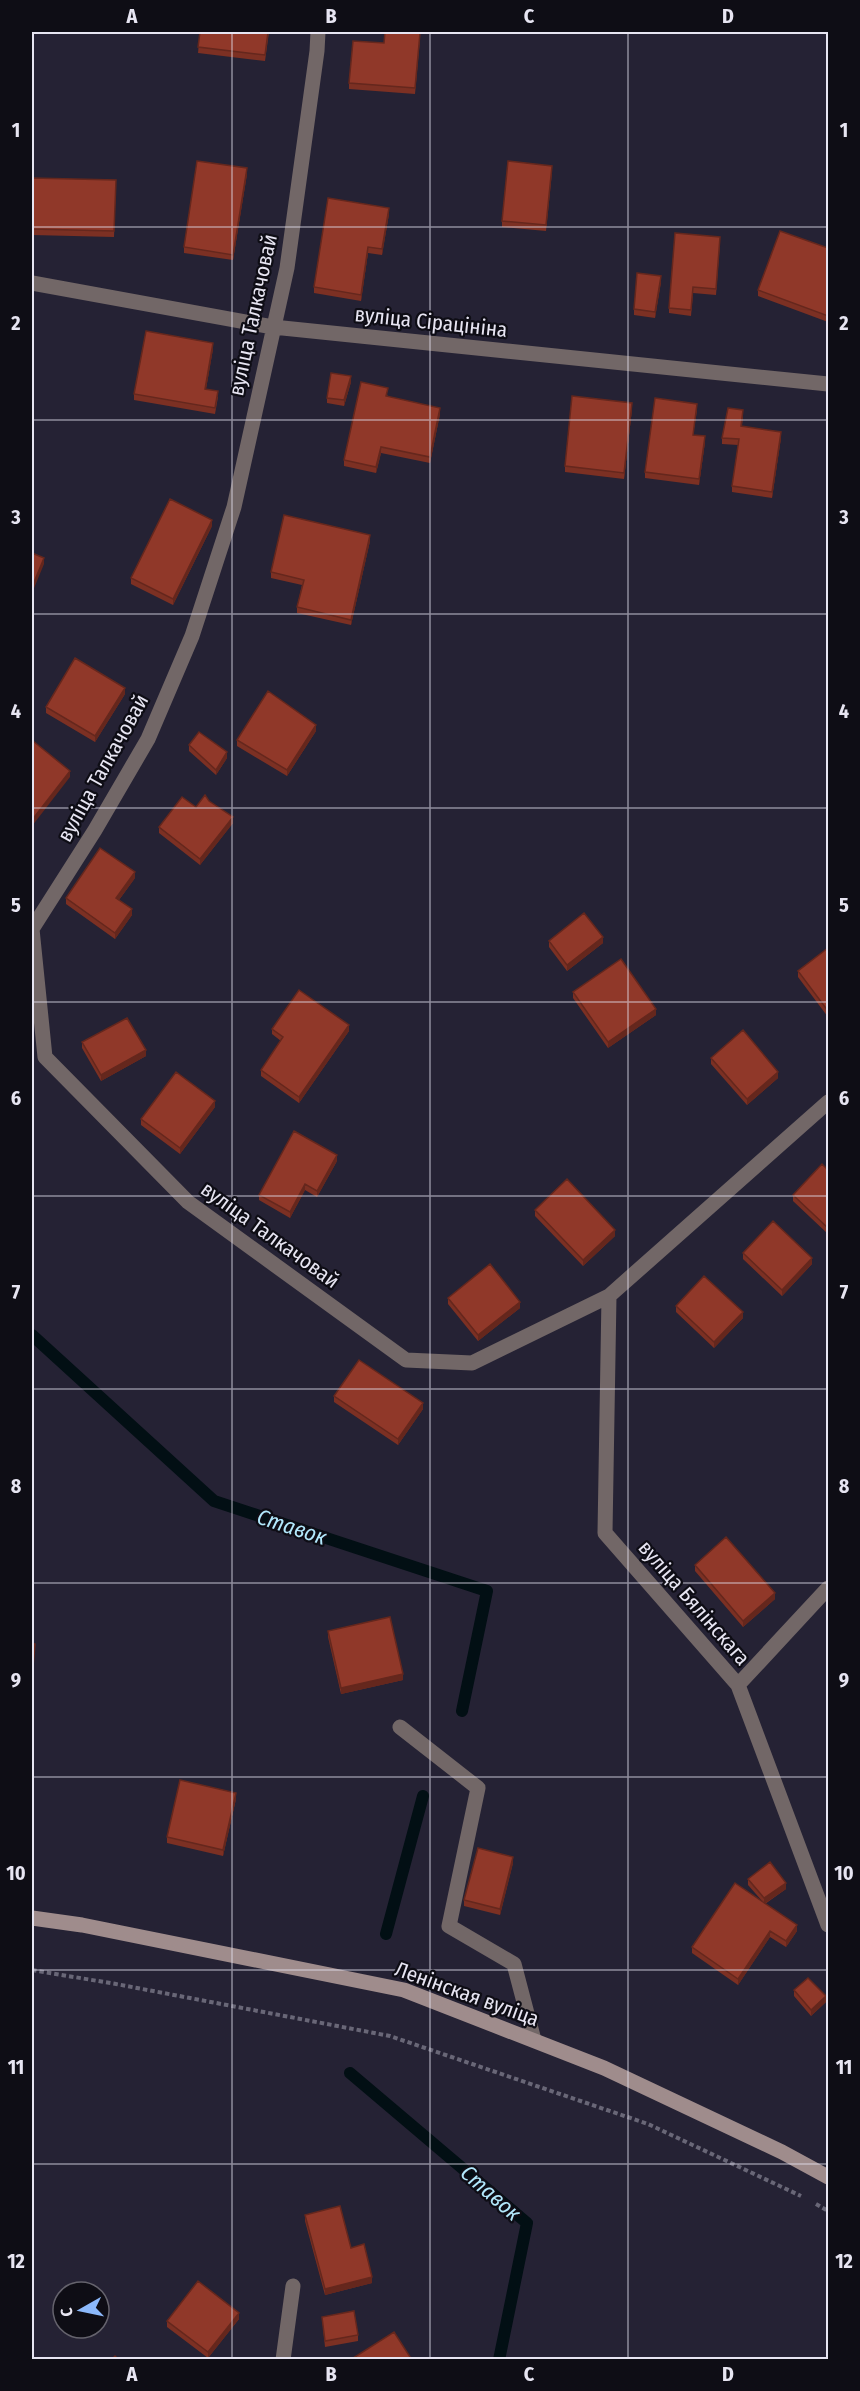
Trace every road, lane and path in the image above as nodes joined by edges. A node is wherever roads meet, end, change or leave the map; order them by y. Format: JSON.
{"nodes":[{"id":1,"x":318,"y":32,"type":"edge"},
{"id":2,"x":32,"y":283,"type":"edge"},
{"id":3,"x":273,"y":327,"type":"junction"},
{"id":4,"x":828,"y":384,"type":"edge"},
{"id":5,"x":828,"y":1102,"type":"edge"},
{"id":6,"x":609,"y":1296,"type":"junction"},
{"id":7,"x":828,"y":1588,"type":"edge"},
{"id":8,"x":738,"y":1685,"type":"junction"},
{"id":9,"x":400,"y":1727,"type":"dead end"},
{"id":10,"x":32,"y":1918,"type":"edge"},
{"id":11,"x":828,"y":1925,"type":"edge"},
{"id":12,"x":32,"y":1970,"type":"edge"},
{"id":13,"x":534,"y":2040,"type":"junction"},
{"id":14,"x":828,"y":2177,"type":"edge"},
{"id":15,"x":802,"y":2197,"type":"dead end"},
{"id":16,"x":812,"y":2202,"type":"dead end"},
{"id":17,"x":828,"y":2211,"type":"edge"},
{"id":18,"x":293,"y":2286,"type":"dead end"},
{"id":19,"x":283,"y":2360,"type":"edge"}],
"edges":[{"from":1,"to":3,"type":"street","name":"вуліца Талкачовай"},
{"from":2,"to":3,"type":"street","name":"вуліца Сірацініна"},
{"from":3,"to":4,"type":"street","name":"вуліца Сірацініна"},
{"from":3,"to":6,"type":"street","name":"вуліца Талкачовай"},
{"from":5,"to":6,"type":"street"},
{"from":6,"to":8,"type":"street","name":"вуліца Бялінскага"},
{"from":7,"to":8,"type":"street"},
{"from":8,"to":11,"type":"street","name":"вуліца Бялінскага"},
{"from":9,"to":13,"type":"street"},
{"from":10,"to":13,"type":"main road","name":"Ленінская вуліца"},
{"from":12,"to":15,"type":"path"},
{"from":13,"to":14,"type":"main road","name":"Ленінская вуліца"},
{"from":16,"to":17,"type":"path"},
{"from":18,"to":19,"type":"street"}]}
